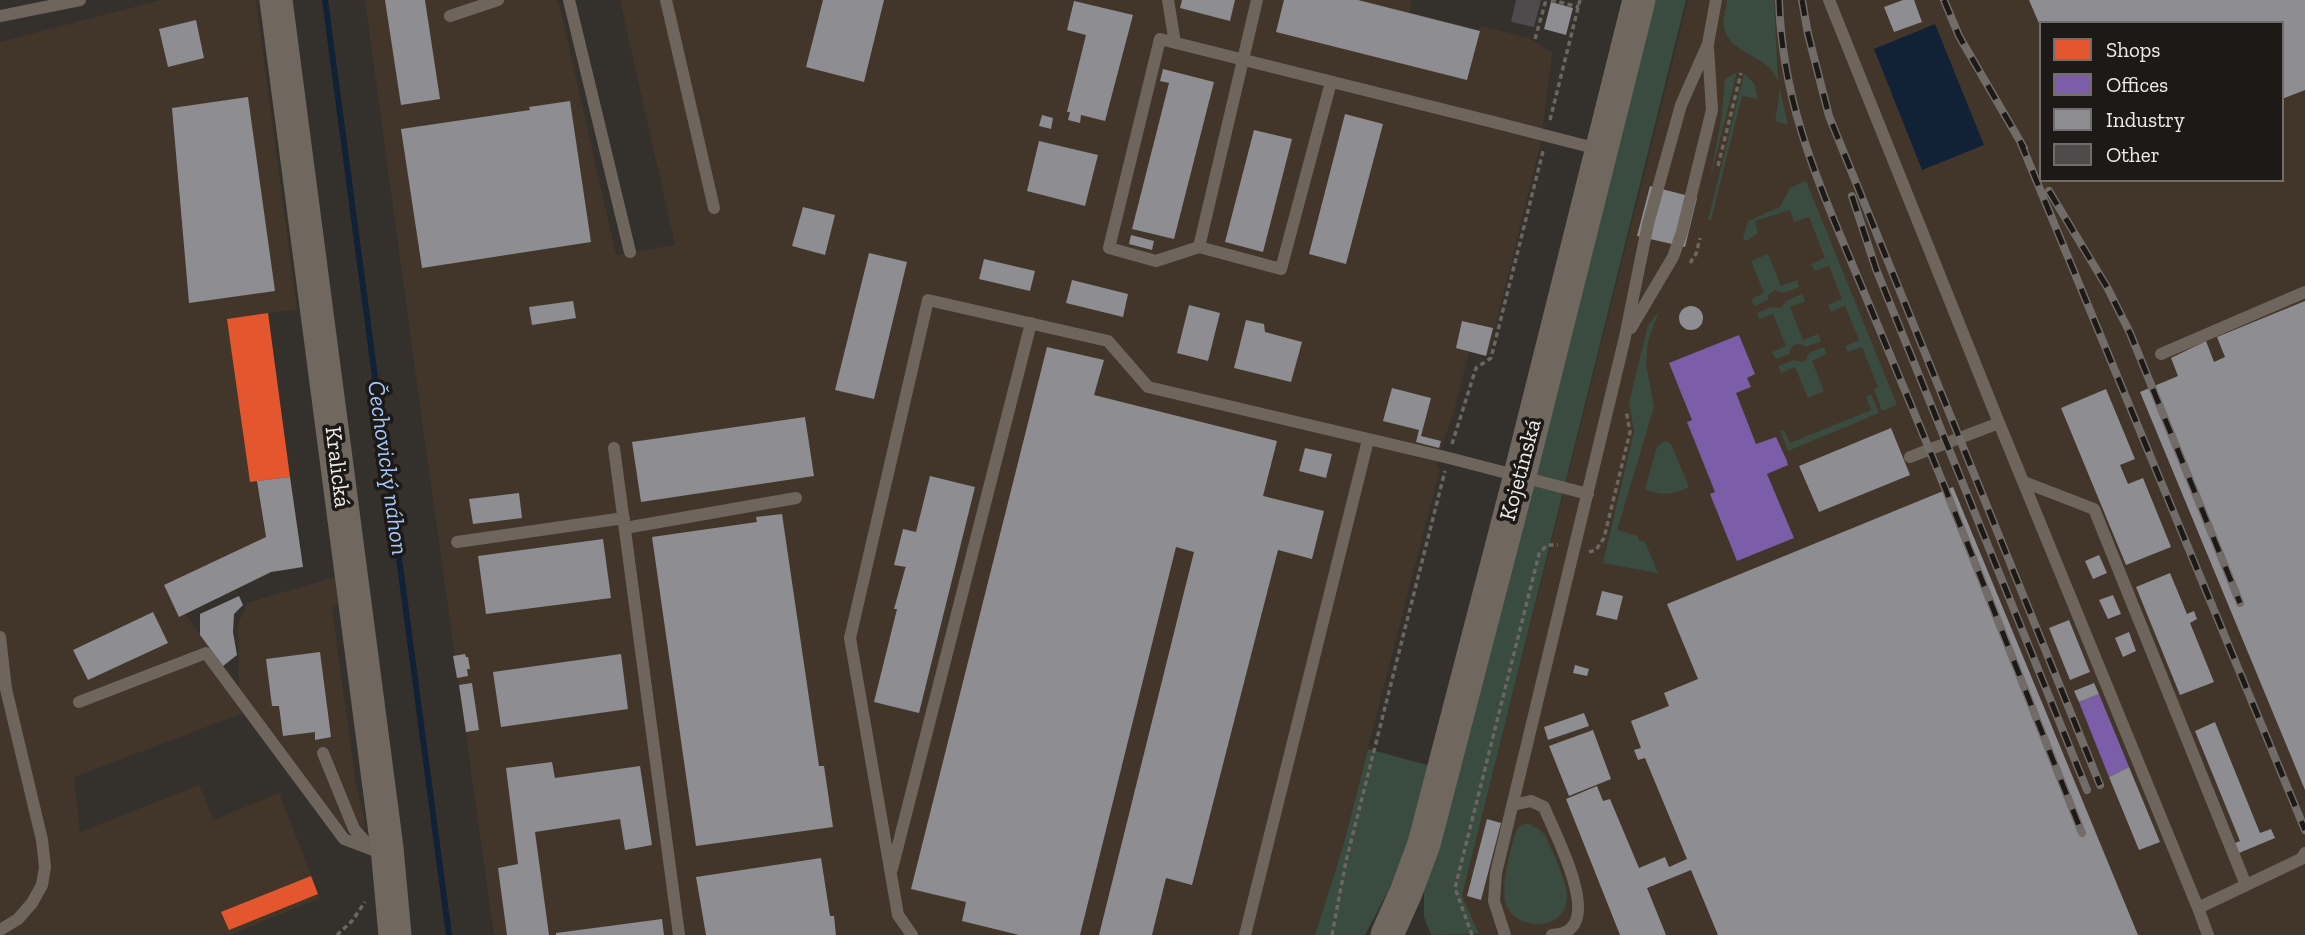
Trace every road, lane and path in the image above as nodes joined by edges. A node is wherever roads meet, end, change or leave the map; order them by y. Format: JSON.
{"nodes":[{"id":1,"x":80,"y":0,"type":"edge"},
{"id":2,"x":276,"y":0,"type":"edge"},
{"id":3,"x":498,"y":0,"type":"edge"},
{"id":4,"x":569,"y":0,"type":"edge"},
{"id":5,"x":666,"y":0,"type":"edge"},
{"id":6,"x":1168,"y":0,"type":"edge"},
{"id":7,"x":1257,"y":0,"type":"edge"},
{"id":8,"x":1548,"y":0,"type":"edge"},
{"id":9,"x":1639,"y":0,"type":"edge"},
{"id":10,"x":1716,"y":0,"type":"edge"},
{"id":11,"x":1829,"y":0,"type":"edge"},
{"id":12,"x":1578,"y":7,"type":"dead end"},
{"id":13,"x":0,"y":16,"type":"edge"},
{"id":14,"x":450,"y":16,"type":"dead end"},
{"id":15,"x":1535,"y":39,"type":"dead end"},
{"id":16,"x":1175,"y":43,"type":"junction"},
{"id":17,"x":1708,"y":44,"type":"junction"},
{"id":18,"x":1244,"y":60,"type":"junction"},
{"id":19,"x":1741,"y":73,"type":"dead end"},
{"id":20,"x":1331,"y":82,"type":"junction"},
{"id":21,"x":1602,"y":150,"type":"junction"},
{"id":22,"x":1715,"y":177,"type":"dead end"},
{"id":23,"x":714,"y":208,"type":"dead end"},
{"id":24,"x":1702,"y":228,"type":"dead end"},
{"id":25,"x":1199,"y":247,"type":"junction"},
{"id":26,"x":630,"y":253,"type":"dead end"},
{"id":27,"x":1689,"y":265,"type":"dead end"},
{"id":28,"x":2305,"y":292,"type":"edge"},
{"id":29,"x":1031,"y":323,"type":"junction"},
{"id":30,"x":1625,"y":337,"type":"junction"},
{"id":31,"x":2161,"y":354,"type":"dead end"},
{"id":32,"x":1625,"y":403,"type":"dead end"},
{"id":33,"x":1999,"y":423,"type":"junction"},
{"id":34,"x":1368,"y":440,"type":"junction"},
{"id":35,"x":614,"y":448,"type":"dead end"},
{"id":36,"x":1910,"y":457,"type":"dead end"},
{"id":37,"x":1520,"y":475,"type":"junction"},
{"id":38,"x":2024,"y":482,"type":"junction"},
{"id":39,"x":1588,"y":494,"type":"junction"},
{"id":40,"x":796,"y":498,"type":"dead end"},
{"id":41,"x":624,"y":523,"type":"junction"},
{"id":42,"x":457,"y":542,"type":"dead end"},
{"id":43,"x":1574,"y":549,"type":"junction"},
{"id":44,"x":0,"y":637,"type":"edge"},
{"id":45,"x":3,"y":690,"type":"edge"},
{"id":46,"x":79,"y":702,"type":"dead end"},
{"id":47,"x":323,"y":753,"type":"dead end"},
{"id":48,"x":1513,"y":805,"type":"junction"},
{"id":49,"x":380,"y":849,"type":"junction"},
{"id":50,"x":2305,"y":853,"type":"edge"},
{"id":51,"x":891,"y":873,"type":"junction"},
{"id":52,"x":2246,"y":885,"type":"junction"},
{"id":53,"x":2197,"y":908,"type":"junction"},
{"id":54,"x":0,"y":930,"type":"edge"},
{"id":55,"x":1389,"y":934,"type":"edge"},
{"id":56,"x":1562,"y":934,"type":"edge"},
{"id":57,"x":395,"y":935,"type":"edge"},
{"id":58,"x":679,"y":935,"type":"edge"},
{"id":59,"x":912,"y":935,"type":"edge"},
{"id":60,"x":1245,"y":935,"type":"edge"},
{"id":61,"x":1472,"y":935,"type":"edge"},
{"id":62,"x":1505,"y":935,"type":"edge"},
{"id":63,"x":2208,"y":935,"type":"edge"}],
"edges":[{"from":1,"to":13,"type":"lane"},
{"from":2,"to":49,"type":"main road","name":"Kralická"},
{"from":3,"to":14,"type":"lane"},
{"from":4,"to":26,"type":"lane"},
{"from":5,"to":23,"type":"lane"},
{"from":6,"to":16,"type":"lane"},
{"from":7,"to":18,"type":"lane"},
{"from":8,"to":12,"type":"path"},
{"from":8,"to":15,"type":"path"},
{"from":9,"to":21,"type":"main road","name":"Kojetínská"},
{"from":10,"to":17,"type":"lane"},
{"from":11,"to":33,"type":"lane"},
{"from":16,"to":18,"type":"lane"},
{"from":16,"to":25,"type":"lane"},
{"from":17,"to":30,"type":"lane"},
{"from":17,"to":30,"type":"lane"},
{"from":18,"to":20,"type":"lane"},
{"from":18,"to":25,"type":"lane"},
{"from":19,"to":22,"type":"path"},
{"from":20,"to":21,"type":"lane"},
{"from":20,"to":25,"type":"lane"},
{"from":21,"to":37,"type":"main road","name":"Kojetínská"},
{"from":24,"to":27,"type":"path"},
{"from":28,"to":31,"type":"lane"},
{"from":29,"to":34,"type":"lane"},
{"from":29,"to":51,"type":"lane"},
{"from":29,"to":51,"type":"lane"},
{"from":30,"to":39,"type":"lane"},
{"from":32,"to":43,"type":"path"},
{"from":33,"to":36,"type":"lane"},
{"from":33,"to":38,"type":"lane"},
{"from":34,"to":37,"type":"lane"},
{"from":34,"to":60,"type":"lane"},
{"from":35,"to":41,"type":"lane"},
{"from":37,"to":39,"type":"lane"},
{"from":37,"to":55,"type":"main road","name":"Kojetínská"},
{"from":38,"to":52,"type":"lane"},
{"from":38,"to":53,"type":"lane"},
{"from":39,"to":43,"type":"lane"},
{"from":40,"to":41,"type":"lane"},
{"from":41,"to":42,"type":"lane"},
{"from":41,"to":58,"type":"lane"},
{"from":43,"to":48,"type":"lane"},
{"from":43,"to":61,"type":"path"},
{"from":44,"to":45,"type":"lane"},
{"from":45,"to":54,"type":"lane"},
{"from":46,"to":49,"type":"lane"},
{"from":47,"to":49,"type":"lane"},
{"from":48,"to":56,"type":"lane"},
{"from":48,"to":62,"type":"lane"},
{"from":49,"to":57,"type":"main road","name":"Kralická"},
{"from":50,"to":52,"type":"lane"},
{"from":51,"to":59,"type":"lane"},
{"from":52,"to":53,"type":"lane"},
{"from":53,"to":63,"type":"lane"}]}
